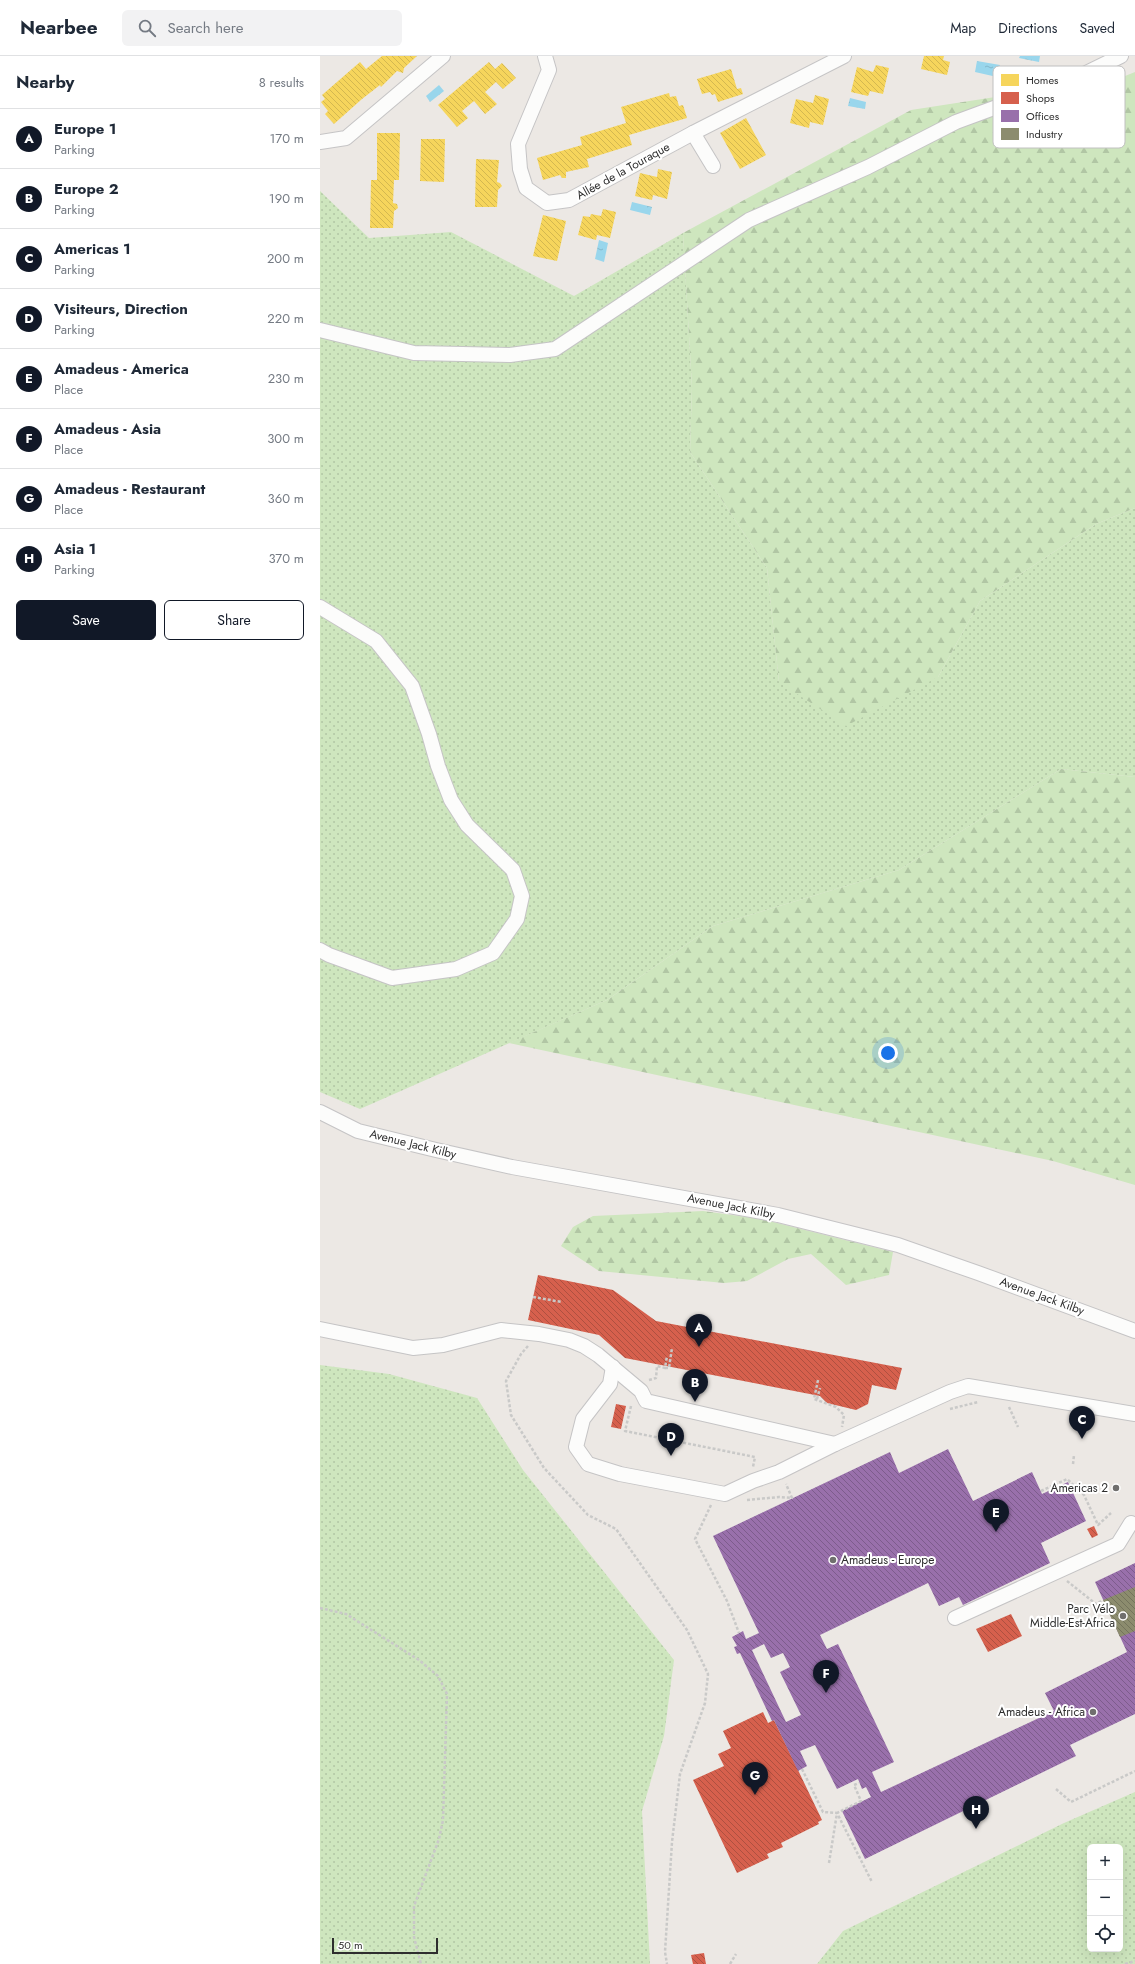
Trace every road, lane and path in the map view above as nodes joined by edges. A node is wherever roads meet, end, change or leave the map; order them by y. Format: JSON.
{"nodes":[{"id":1,"x":443,"y":56,"type":"edge"},
{"id":2,"x":545,"y":56,"type":"edge"},
{"id":3,"x":844,"y":56,"type":"edge"},
{"id":4,"x":1121,"y":56,"type":"edge"},
{"id":5,"x":1101,"y":66,"type":"edge"},
{"id":6,"x":993,"y":108,"type":"edge"},
{"id":7,"x":693,"y":133,"type":"junction"},
{"id":8,"x":320,"y":142,"type":"edge"},
{"id":9,"x":713,"y":166,"type":"dead end"},
{"id":10,"x":320,"y":330,"type":"edge"},
{"id":11,"x":320,"y":607,"type":"edge"},
{"id":12,"x":320,"y":950,"type":"edge"},
{"id":13,"x":320,"y":1112,"type":"edge"},
{"id":14,"x":533,"y":1297,"type":"dead end"},
{"id":15,"x":562,"y":1302,"type":"dead end"},
{"id":16,"x":320,"y":1329,"type":"edge"},
{"id":17,"x":1135,"y":1331,"type":"edge"},
{"id":18,"x":539,"y":1334,"type":"junction"},
{"id":19,"x":672,"y":1348,"type":"dead end"},
{"id":20,"x":667,"y":1356,"type":"dead end"},
{"id":21,"x":613,"y":1368,"type":"junction"},
{"id":22,"x":665,"y":1368,"type":"junction"},
{"id":23,"x":656,"y":1378,"type":"dead end"},
{"id":24,"x":818,"y":1380,"type":"dead end"},
{"id":25,"x":820,"y":1388,"type":"dead end"},
{"id":26,"x":817,"y":1400,"type":"junction"},
{"id":27,"x":985,"y":1401,"type":"dead end"},
{"id":28,"x":1004,"y":1404,"type":"dead end"},
{"id":29,"x":631,"y":1406,"type":"dead end"},
{"id":30,"x":948,"y":1409,"type":"dead end"},
{"id":31,"x":1135,"y":1414,"type":"edge"},
{"id":32,"x":844,"y":1415,"type":"dead end"},
{"id":33,"x":1018,"y":1427,"type":"dead end"},
{"id":34,"x":834,"y":1444,"type":"junction"},
{"id":35,"x":1074,"y":1455,"type":"dead end"},
{"id":36,"x":1072,"y":1464,"type":"dead end"},
{"id":37,"x":752,"y":1472,"type":"dead end"},
{"id":38,"x":782,"y":1477,"type":"dead end"},
{"id":39,"x":1041,"y":1491,"type":"dead end"},
{"id":40,"x":713,"y":1499,"type":"dead end"},
{"id":41,"x":742,"y":1500,"type":"dead end"},
{"id":42,"x":1111,"y":1513,"type":"dead end"},
{"id":43,"x":1131,"y":1523,"type":"dead end"},
{"id":44,"x":1056,"y":1572,"type":"junction"},
{"id":45,"x":1103,"y":1600,"type":"dead end"},
{"id":46,"x":320,"y":1608,"type":"edge"},
{"id":47,"x":955,"y":1618,"type":"dead end"},
{"id":48,"x":739,"y":1633,"type":"dead end"},
{"id":49,"x":802,"y":1769,"type":"dead end"},
{"id":50,"x":1135,"y":1771,"type":"edge"},
{"id":51,"x":859,"y":1783,"type":"dead end"},
{"id":52,"x":1056,"y":1789,"type":"dead end"},
{"id":53,"x":837,"y":1813,"type":"junction"},
{"id":54,"x":830,"y":1863,"type":"dead end"},
{"id":55,"x":872,"y":1882,"type":"dead end"},
{"id":56,"x":736,"y":1954,"type":"dead end"},
{"id":57,"x":1135,"y":1961,"type":"edge"},
{"id":58,"x":421,"y":1964,"type":"edge"},
{"id":59,"x":668,"y":1964,"type":"edge"},
{"id":60,"x":730,"y":1964,"type":"edge"},
{"id":61,"x":1125,"y":1964,"type":"edge"}],
"edges":[{"from":1,"to":8,"type":"street"},
{"from":2,"to":7,"type":"street","name":"Allée de la Touraque"},
{"from":3,"to":7,"type":"street","name":"Allée de la Touraque"},
{"from":4,"to":5,"type":"street"},
{"from":6,"to":10,"type":"street"},
{"from":7,"to":9,"type":"street"},
{"from":11,"to":12,"type":"street"},
{"from":13,"to":17,"type":"street","name":"Avenue Jack Kilby"},
{"from":14,"to":15,"type":"path"},
{"from":16,"to":18,"type":"street"},
{"from":18,"to":21,"type":"street"},
{"from":18,"to":59,"type":"path"},
{"from":19,"to":22,"type":"path"},
{"from":20,"to":22,"type":"path"},
{"from":21,"to":34,"type":"street"},
{"from":21,"to":34,"type":"street"},
{"from":22,"to":23,"type":"path"},
{"from":24,"to":26,"type":"path"},
{"from":25,"to":26,"type":"path"},
{"from":26,"to":32,"type":"path"},
{"from":27,"to":30,"type":"path"},
{"from":28,"to":33,"type":"path"},
{"from":29,"to":37,"type":"path"},
{"from":31,"to":34,"type":"street"},
{"from":35,"to":36,"type":"path"},
{"from":38,"to":41,"type":"path"},
{"from":39,"to":42,"type":"path"},
{"from":40,"to":48,"type":"path"},
{"from":43,"to":44,"type":"street"},
{"from":44,"to":45,"type":"path"},
{"from":44,"to":47,"type":"street"},
{"from":46,"to":58,"type":"path"},
{"from":49,"to":53,"type":"path"},
{"from":50,"to":52,"type":"path"},
{"from":51,"to":53,"type":"path"},
{"from":53,"to":54,"type":"path"},
{"from":53,"to":55,"type":"path"},
{"from":56,"to":60,"type":"path"},
{"from":57,"to":61,"type":"path"}]}
